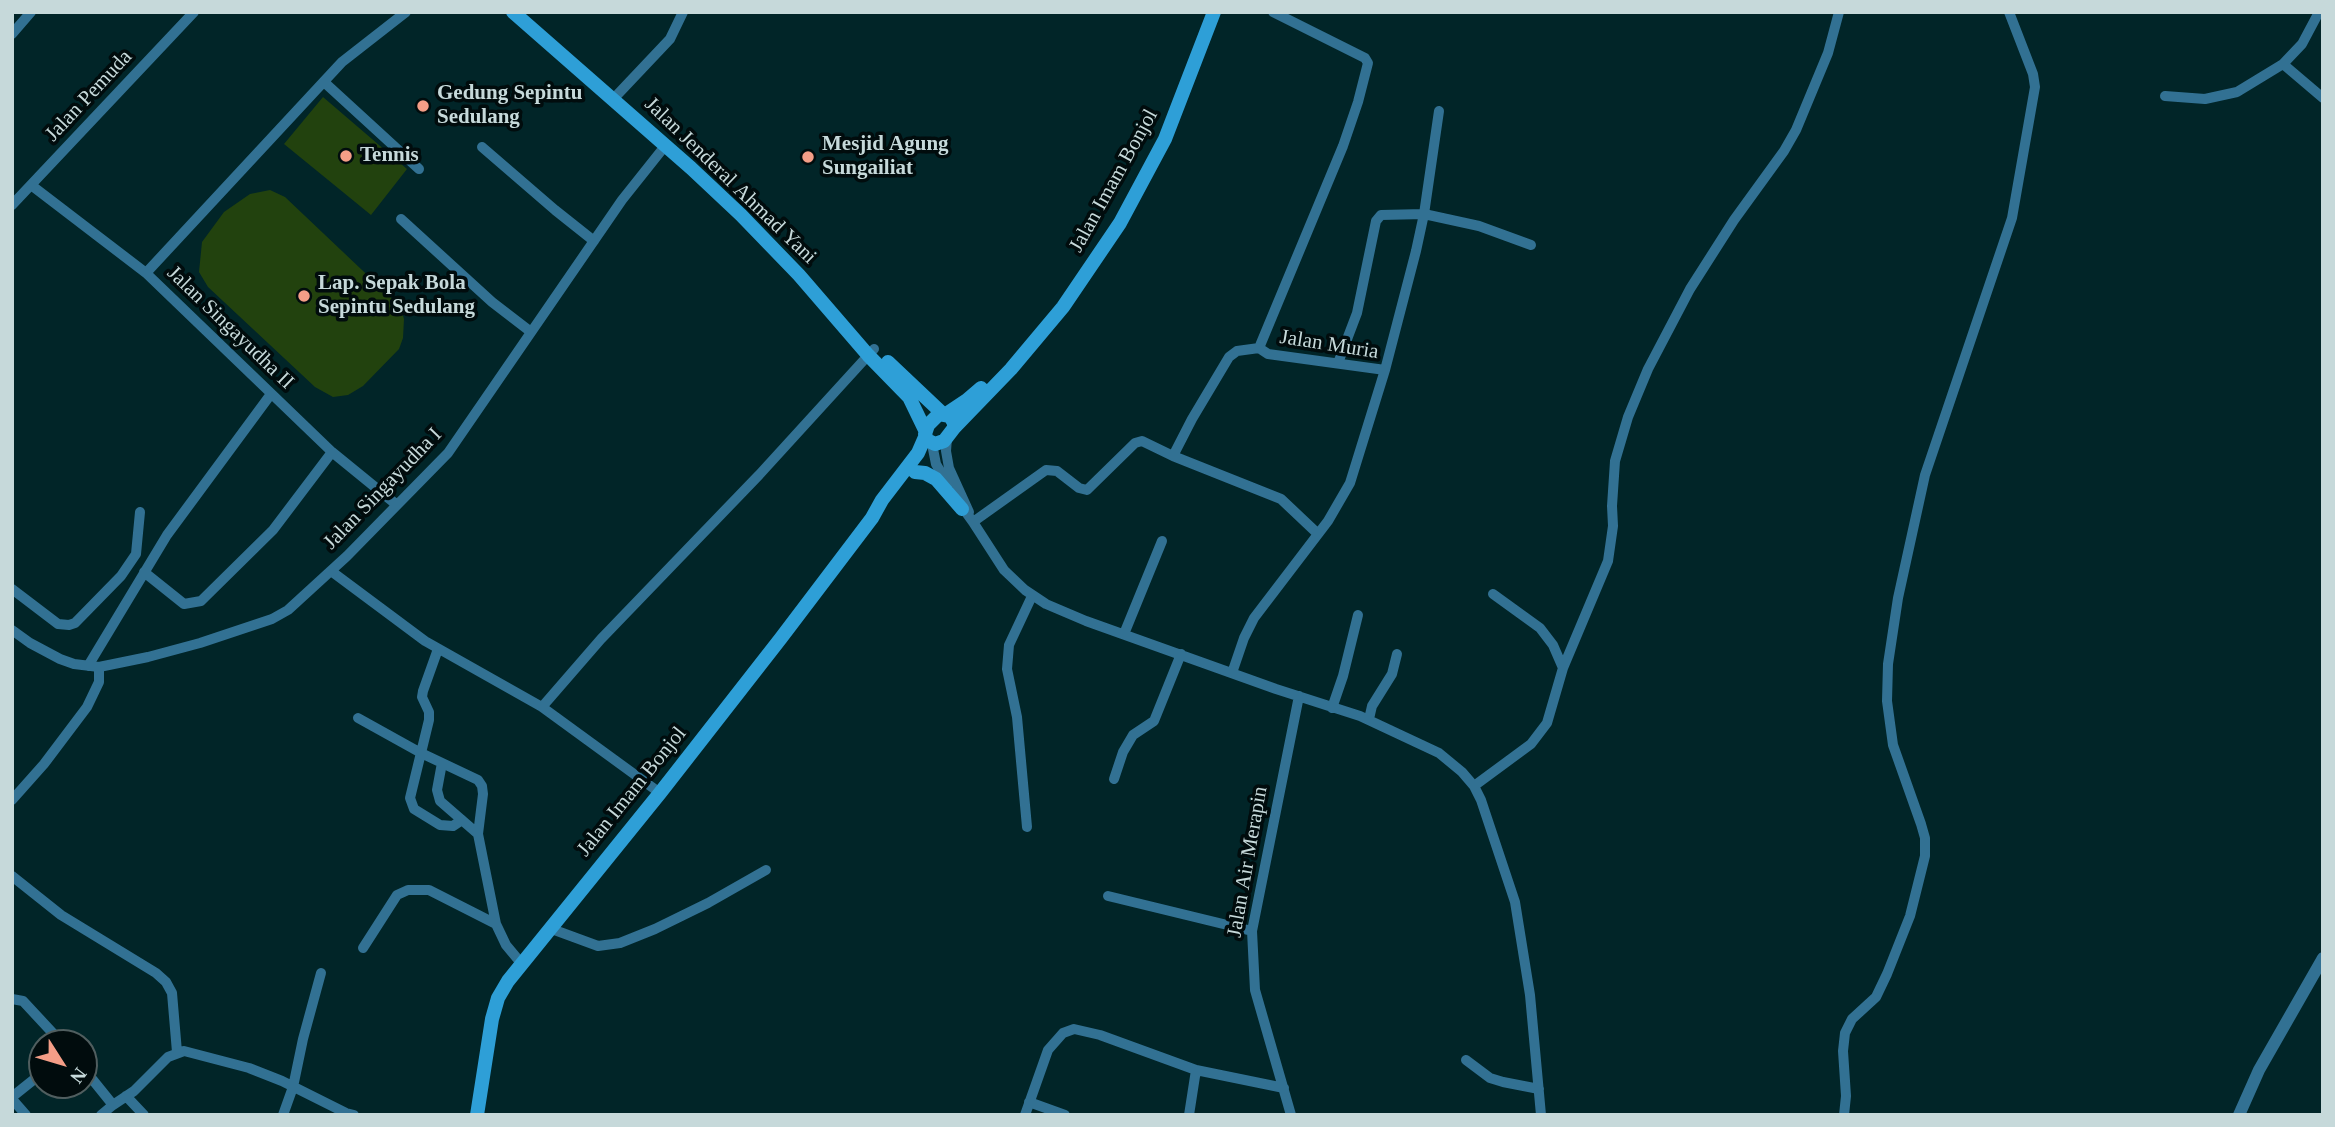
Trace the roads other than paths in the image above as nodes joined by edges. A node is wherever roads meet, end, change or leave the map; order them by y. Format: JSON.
{"nodes":[{"id":1,"x":31,"y":12,"type":"edge"},
{"id":2,"x":194,"y":12,"type":"edge"},
{"id":3,"x":406,"y":12,"type":"edge"},
{"id":4,"x":513,"y":12,"type":"edge"},
{"id":5,"x":524,"y":12,"type":"edge"},
{"id":6,"x":682,"y":12,"type":"edge"},
{"id":7,"x":1214,"y":12,"type":"edge"},
{"id":8,"x":1273,"y":12,"type":"edge"},
{"id":9,"x":1839,"y":12,"type":"edge"},
{"id":10,"x":2009,"y":12,"type":"edge"},
{"id":11,"x":2319,"y":12,"type":"edge"},
{"id":12,"x":12,"y":34,"type":"edge"},
{"id":13,"x":2283,"y":64,"type":"junction"},
{"id":14,"x":324,"y":82,"type":"junction"},
{"id":15,"x":618,"y":94,"type":"junction"},
{"id":16,"x":2165,"y":96,"type":"dead end"},
{"id":17,"x":2323,"y":98,"type":"edge"},
{"id":18,"x":1439,"y":111,"type":"dead end"},
{"id":19,"x":665,"y":146,"type":"junction"},
{"id":20,"x":482,"y":147,"type":"dead end"},
{"id":21,"x":419,"y":169,"type":"dead end"},
{"id":22,"x":31,"y":185,"type":"junction"},
{"id":23,"x":12,"y":205,"type":"edge"},
{"id":24,"x":1424,"y":214,"type":"junction"},
{"id":25,"x":401,"y":219,"type":"dead end"},
{"id":26,"x":594,"y":241,"type":"junction"},
{"id":27,"x":1531,"y":245,"type":"dead end"},
{"id":28,"x":146,"y":273,"type":"junction"},
{"id":29,"x":531,"y":332,"type":"junction"},
{"id":30,"x":1259,"y":348,"type":"junction"},
{"id":31,"x":871,"y":352,"type":"junction"},
{"id":32,"x":1023,"y":354,"type":"junction"},
{"id":33,"x":1338,"y":363,"type":"junction"},
{"id":34,"x":1385,"y":370,"type":"junction"},
{"id":35,"x":271,"y":394,"type":"junction"},
{"id":36,"x":944,"y":414,"type":"junction"},
{"id":37,"x":951,"y":433,"type":"junction"},
{"id":38,"x":928,"y":439,"type":"junction"},
{"id":39,"x":332,"y":452,"type":"junction"},
{"id":40,"x":1173,"y":456,"type":"junction"},
{"id":41,"x":915,"y":472,"type":"junction"},
{"id":42,"x":397,"y":505,"type":"junction"},
{"id":43,"x":141,"y":512,"type":"dead end"},
{"id":44,"x":968,"y":515,"type":"junction"},
{"id":45,"x":873,"y":518,"type":"junction"},
{"id":46,"x":1318,"y":534,"type":"junction"},
{"id":47,"x":1162,"y":541,"type":"dead end"},
{"id":48,"x":331,"y":571,"type":"junction"},
{"id":49,"x":144,"y":572,"type":"junction"},
{"id":50,"x":12,"y":589,"type":"edge"},
{"id":51,"x":1493,"y":594,"type":"dead end"},
{"id":52,"x":1032,"y":596,"type":"junction"},
{"id":53,"x":1358,"y":615,"type":"dead end"},
{"id":54,"x":12,"y":630,"type":"edge"},
{"id":55,"x":1124,"y":634,"type":"junction"},
{"id":56,"x":438,"y":649,"type":"junction"},
{"id":57,"x":1181,"y":654,"type":"junction"},
{"id":58,"x":1397,"y":654,"type":"dead end"},
{"id":59,"x":94,"y":667,"type":"junction"},
{"id":60,"x":1563,"y":668,"type":"junction"},
{"id":61,"x":1231,"y":673,"type":"junction"},
{"id":62,"x":1298,"y":696,"type":"junction"},
{"id":63,"x":542,"y":708,"type":"junction"},
{"id":64,"x":1332,"y":708,"type":"junction"},
{"id":65,"x":358,"y":718,"type":"dead end"},
{"id":66,"x":1369,"y":719,"type":"junction"},
{"id":67,"x":421,"y":753,"type":"junction"},
{"id":68,"x":442,"y":763,"type":"junction"},
{"id":69,"x":1114,"y":779,"type":"dead end"},
{"id":70,"x":1475,"y":786,"type":"junction"},
{"id":71,"x":660,"y":793,"type":"junction"},
{"id":72,"x":12,"y":800,"type":"edge"},
{"id":73,"x":462,"y":820,"type":"junction"},
{"id":74,"x":1027,"y":827,"type":"dead end"},
{"id":75,"x":478,"y":834,"type":"junction"},
{"id":76,"x":766,"y":870,"type":"dead end"},
{"id":77,"x":12,"y":876,"type":"edge"},
{"id":78,"x":1108,"y":896,"type":"dead end"},
{"id":79,"x":496,"y":924,"type":"junction"},
{"id":80,"x":550,"y":928,"type":"junction"},
{"id":81,"x":1252,"y":931,"type":"junction"},
{"id":82,"x":363,"y":948,"type":"dead end"},
{"id":83,"x":2323,"y":958,"type":"edge"},
{"id":84,"x":521,"y":963,"type":"junction"},
{"id":85,"x":321,"y":973,"type":"dead end"},
{"id":86,"x":2318,"y":975,"type":"edge"},
{"id":87,"x":12,"y":999,"type":"edge"},
{"id":88,"x":49,"y":1029,"type":"edge"},
{"id":89,"x":177,"y":1052,"type":"junction"},
{"id":90,"x":1466,"y":1060,"type":"dead end"},
{"id":91,"x":1196,"y":1070,"type":"junction"},
{"id":92,"x":28,"y":1085,"type":"edge"},
{"id":93,"x":98,"y":1086,"type":"edge"},
{"id":94,"x":293,"y":1087,"type":"junction"},
{"id":95,"x":1284,"y":1088,"type":"junction"},
{"id":96,"x":1539,"y":1089,"type":"junction"},
{"id":97,"x":126,"y":1096,"type":"junction"},
{"id":98,"x":12,"y":1098,"type":"edge"},
{"id":99,"x":1029,"y":1102,"type":"junction"},
{"id":100,"x":113,"y":1105,"type":"junction"},
{"id":101,"x":26,"y":1115,"type":"edge"},
{"id":102,"x":101,"y":1115,"type":"edge"},
{"id":103,"x":144,"y":1115,"type":"edge"},
{"id":104,"x":283,"y":1115,"type":"edge"},
{"id":105,"x":354,"y":1115,"type":"edge"},
{"id":106,"x":477,"y":1115,"type":"edge"},
{"id":107,"x":1025,"y":1115,"type":"edge"},
{"id":108,"x":1065,"y":1115,"type":"edge"},
{"id":109,"x":1189,"y":1115,"type":"edge"},
{"id":110,"x":1291,"y":1115,"type":"edge"},
{"id":111,"x":1541,"y":1115,"type":"edge"},
{"id":112,"x":1844,"y":1115,"type":"edge"},
{"id":113,"x":2239,"y":1115,"type":"edge"}],
"edges":[{"from":1,"to":12,"type":"street"},
{"from":2,"to":22,"type":"street","name":"Jalan Pemuda"},
{"from":3,"to":14,"type":"street"},
{"from":4,"to":19,"type":"main road","name":"Jalan Jenderal Ahmad Yani"},
{"from":5,"to":15,"type":"main road","name":"Jalan Jenderal Ahmad Yani"},
{"from":6,"to":15,"type":"street"},
{"from":7,"to":32,"type":"main road","name":"Jalan Imam Bonjol"},
{"from":8,"to":30,"type":"street","name":"Jalan Muria"},
{"from":9,"to":60,"type":"street"},
{"from":10,"to":112,"type":"street"},
{"from":11,"to":13,"type":"street"},
{"from":13,"to":16,"type":"street"},
{"from":13,"to":17,"type":"street"},
{"from":14,"to":21,"type":"street"},
{"from":14,"to":28,"type":"street"},
{"from":15,"to":31,"type":"main road","name":"Jalan Jenderal Ahmad Yani"},
{"from":18,"to":24,"type":"street"},
{"from":19,"to":26,"type":"street","name":"Jalan Singayudha I"},
{"from":19,"to":31,"type":"main road","name":"Jalan Jenderal Ahmad Yani"},
{"from":20,"to":26,"type":"street"},
{"from":22,"to":23,"type":"street","name":"Jalan Pemuda"},
{"from":22,"to":28,"type":"street","name":"Jalan Singayudha II"},
{"from":24,"to":27,"type":"street"},
{"from":24,"to":33,"type":"street"},
{"from":24,"to":34,"type":"street"},
{"from":25,"to":29,"type":"street"},
{"from":26,"to":29,"type":"street","name":"Jalan Singayudha I"},
{"from":28,"to":35,"type":"street","name":"Jalan Singayudha II"},
{"from":29,"to":42,"type":"street","name":"Jalan Singayudha I"},
{"from":30,"to":33,"type":"street","name":"Jalan Muria"},
{"from":30,"to":40,"type":"street"},
{"from":31,"to":36,"type":"main road","name":"Jalan Jenderal Ahmad Yani"},
{"from":31,"to":38,"type":"main road","name":"Jalan Jenderal Ahmad Yani"},
{"from":31,"to":63,"type":"street"},
{"from":32,"to":36,"type":"main road","name":"Jalan Imam Bonjol"},
{"from":32,"to":37,"type":"main road","name":"Jalan Imam Bonjol"},
{"from":33,"to":34,"type":"street","name":"Jalan Muria"},
{"from":34,"to":46,"type":"street","name":"Jalan Muria"},
{"from":35,"to":39,"type":"street","name":"Jalan Singayudha II"},
{"from":35,"to":49,"type":"street"},
{"from":36,"to":37,"type":"main road","name":"Jalan Jenderal Ahmad Yani"},
{"from":36,"to":38,"type":"main road","name":"Jalan Imam Bonjol"},
{"from":37,"to":38,"type":"main road"},
{"from":37,"to":44,"type":"street"},
{"from":38,"to":41,"type":"main road","name":"Jalan Imam Bonjol"},
{"from":38,"to":44,"type":"street"},
{"from":38,"to":45,"type":"main road","name":"Jalan Imam Bonjol"},
{"from":39,"to":42,"type":"street","name":"Jalan Singayudha II"},
{"from":39,"to":49,"type":"street"},
{"from":40,"to":44,"type":"street"},
{"from":40,"to":46,"type":"street"},
{"from":41,"to":44,"type":"main road"},
{"from":41,"to":45,"type":"main road","name":"Jalan Imam Bonjol"},
{"from":42,"to":48,"type":"street","name":"Jalan Singayudha I"},
{"from":43,"to":50,"type":"street"},
{"from":44,"to":52,"type":"street"},
{"from":45,"to":71,"type":"main road","name":"Jalan Imam Bonjol"},
{"from":46,"to":61,"type":"street","name":"Jalan Muria"},
{"from":47,"to":55,"type":"street"},
{"from":48,"to":56,"type":"street"},
{"from":48,"to":59,"type":"street","name":"Jalan Singayudha I"},
{"from":49,"to":59,"type":"street"},
{"from":51,"to":60,"type":"street"},
{"from":52,"to":55,"type":"street"},
{"from":52,"to":74,"type":"street"},
{"from":53,"to":64,"type":"street"},
{"from":54,"to":59,"type":"street","name":"Jalan Singayudha I"},
{"from":55,"to":57,"type":"street"},
{"from":56,"to":63,"type":"street"},
{"from":56,"to":67,"type":"street"},
{"from":57,"to":61,"type":"street"},
{"from":57,"to":69,"type":"street"},
{"from":58,"to":66,"type":"street"},
{"from":59,"to":72,"type":"street"},
{"from":60,"to":70,"type":"street"},
{"from":61,"to":62,"type":"street"},
{"from":62,"to":64,"type":"street"},
{"from":62,"to":81,"type":"street","name":"Jalan Air Merapin"},
{"from":63,"to":71,"type":"street"},
{"from":64,"to":66,"type":"street"},
{"from":65,"to":67,"type":"street"},
{"from":66,"to":70,"type":"street"},
{"from":67,"to":68,"type":"street"},
{"from":67,"to":73,"type":"street"},
{"from":68,"to":73,"type":"street"},
{"from":68,"to":75,"type":"street"},
{"from":70,"to":96,"type":"street"},
{"from":71,"to":80,"type":"main road","name":"Jalan Imam Bonjol"},
{"from":73,"to":75,"type":"street"},
{"from":75,"to":79,"type":"street"},
{"from":76,"to":80,"type":"street"},
{"from":77,"to":89,"type":"street"},
{"from":78,"to":81,"type":"street"},
{"from":79,"to":82,"type":"street"},
{"from":79,"to":84,"type":"street"},
{"from":80,"to":84,"type":"main road","name":"Jalan Imam Bonjol"},
{"from":81,"to":95,"type":"street","name":"Jalan Air Merapin"},
{"from":83,"to":86,"type":"street"},
{"from":84,"to":106,"type":"main road","name":"Jalan Imam Bonjol"},
{"from":85,"to":94,"type":"street"},
{"from":86,"to":113,"type":"street"},
{"from":87,"to":88,"type":"street"},
{"from":89,"to":94,"type":"street"},
{"from":89,"to":97,"type":"street"},
{"from":90,"to":96,"type":"street"},
{"from":91,"to":95,"type":"street"},
{"from":91,"to":99,"type":"street"},
{"from":91,"to":109,"type":"street"},
{"from":92,"to":98,"type":"street"},
{"from":93,"to":100,"type":"street"},
{"from":94,"to":104,"type":"street"},
{"from":94,"to":105,"type":"street"},
{"from":95,"to":110,"type":"street","name":"Jalan Air Merapin"},
{"from":96,"to":111,"type":"street"},
{"from":97,"to":100,"type":"street"},
{"from":97,"to":103,"type":"street"},
{"from":98,"to":101,"type":"street"},
{"from":99,"to":107,"type":"street"},
{"from":99,"to":108,"type":"street"},
{"from":100,"to":102,"type":"street"}]}
